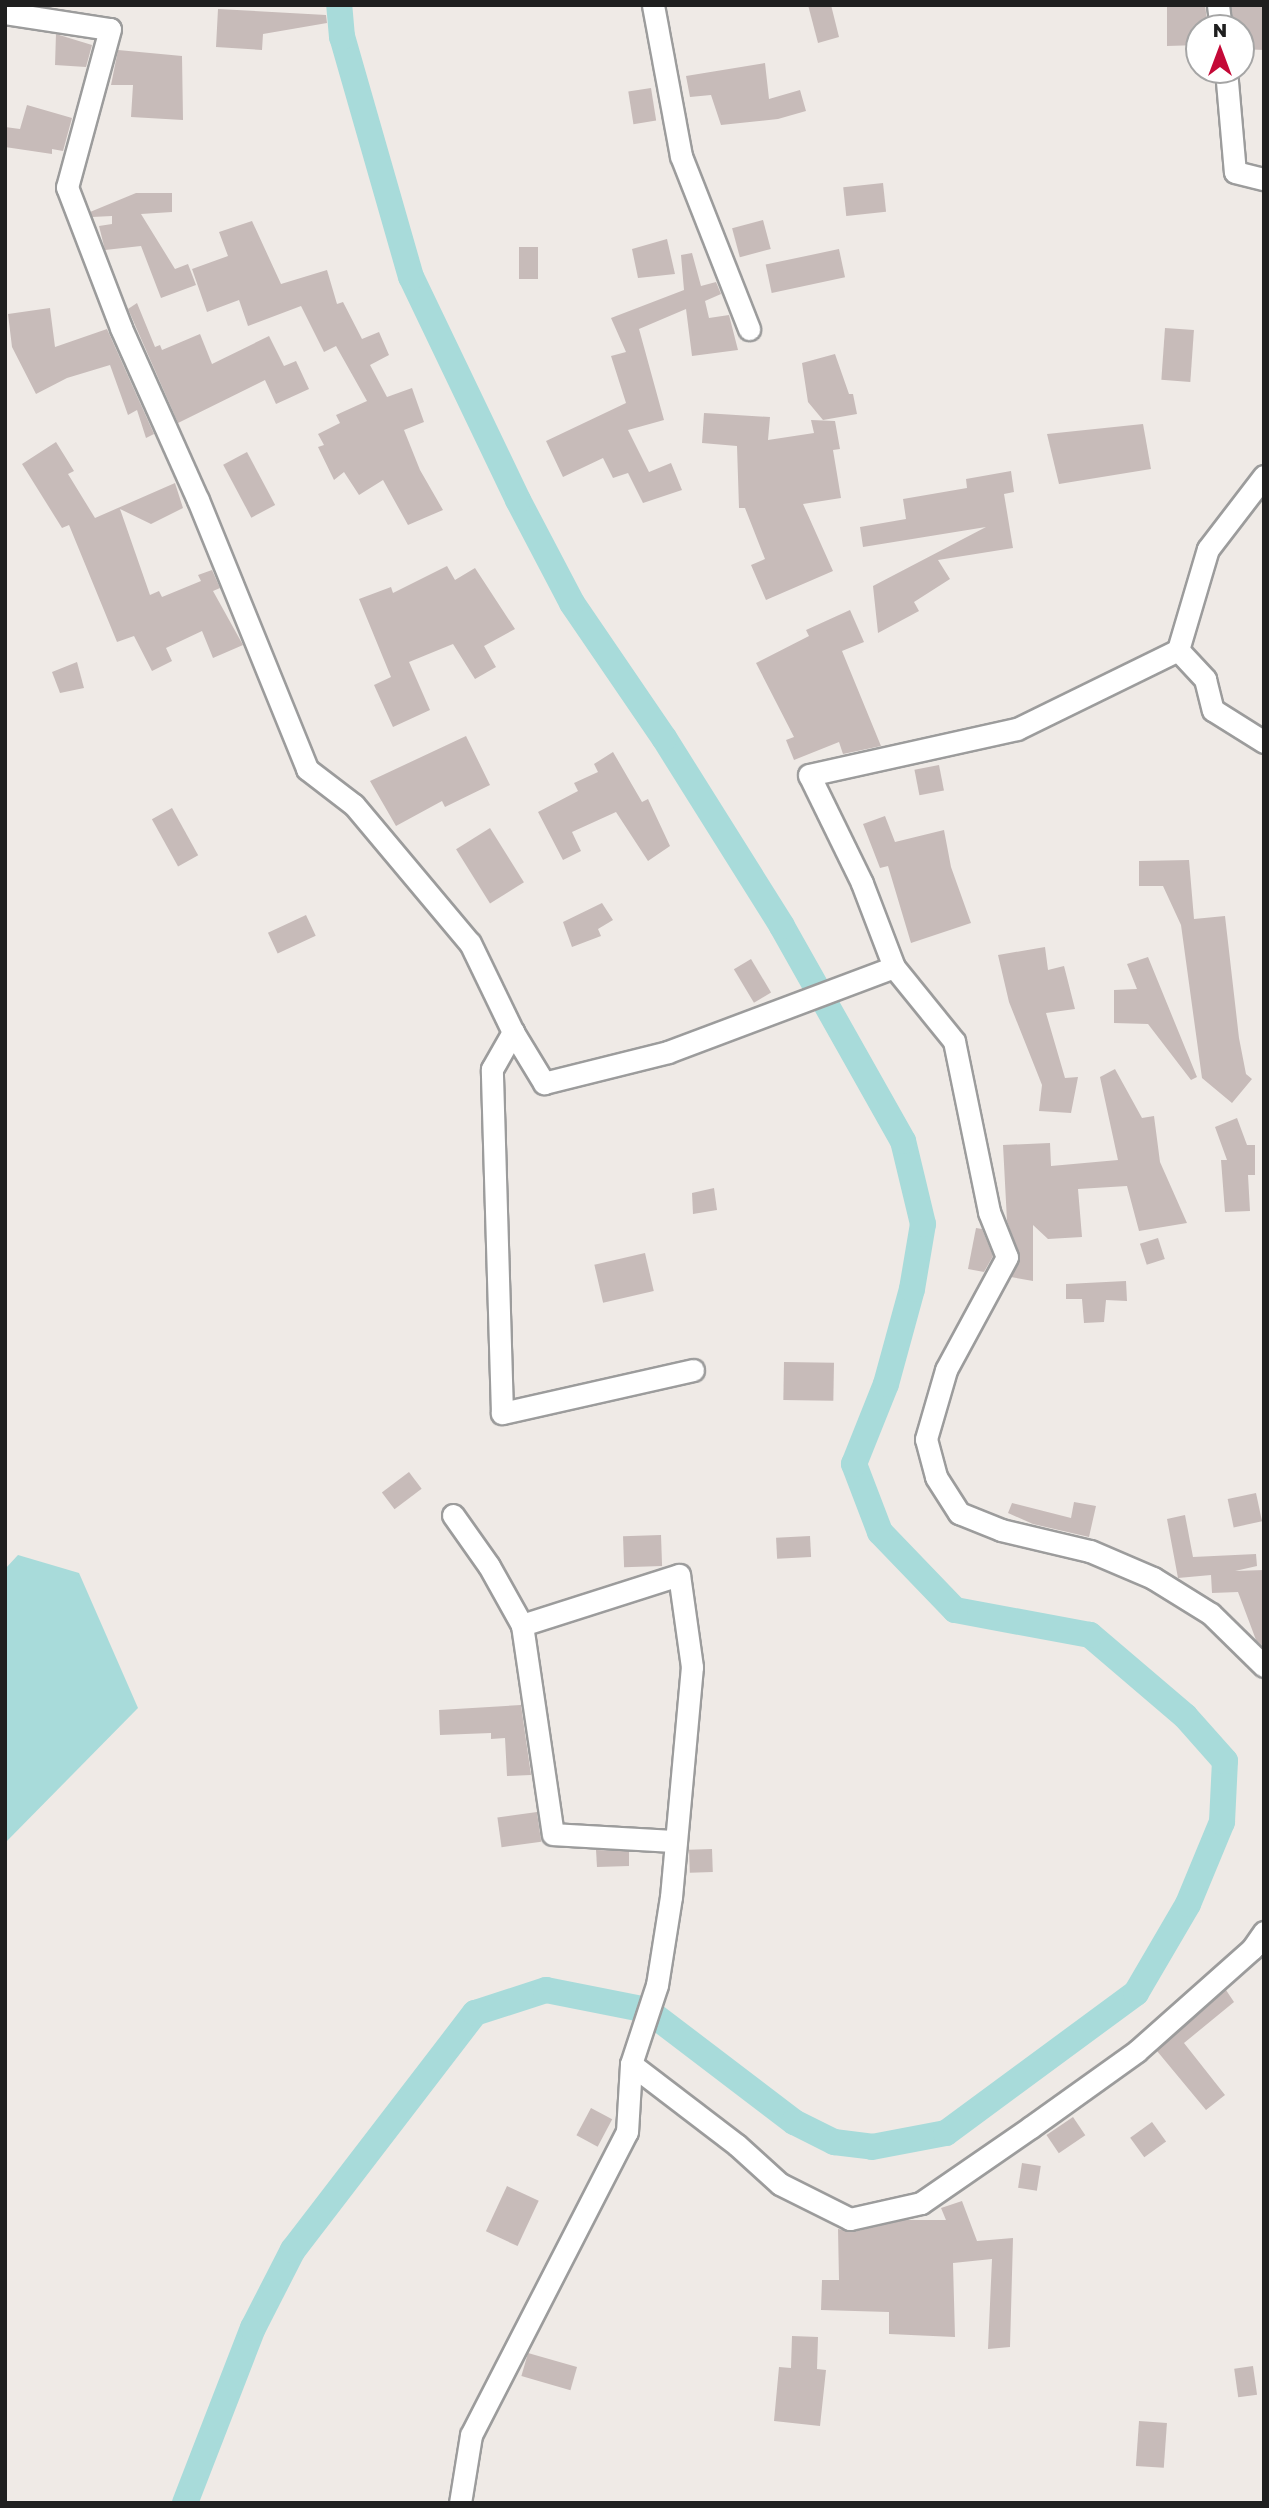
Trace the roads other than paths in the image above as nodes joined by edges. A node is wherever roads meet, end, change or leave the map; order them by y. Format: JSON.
{"nodes":[{"id":1,"x":653,"y":5,"type":"edge"},
{"id":2,"x":5,"y":13,"type":"edge"},
{"id":3,"x":1227,"y":84,"type":"edge"},
{"id":4,"x":1264,"y":178,"type":"edge"},
{"id":5,"x":749,"y":329,"type":"dead end"},
{"id":6,"x":1264,"y":476,"type":"edge"},
{"id":7,"x":1178,"y":650,"type":"junction"},
{"id":8,"x":1264,"y":742,"type":"edge"},
{"id":9,"x":894,"y":967,"type":"junction"},
{"id":10,"x":513,"y":1032,"type":"junction"},
{"id":11,"x":693,"y":1370,"type":"dead end"},
{"id":12,"x":453,"y":1515,"type":"dead end"},
{"id":13,"x":522,"y":1625,"type":"junction"},
{"id":14,"x":1264,"y":1666,"type":"edge"},
{"id":15,"x":676,"y":1840,"type":"junction"},
{"id":16,"x":1264,"y":1932,"type":"edge"},
{"id":17,"x":631,"y":2064,"type":"junction"},
{"id":18,"x":460,"y":2503,"type":"edge"}],
"edges":[{"from":1,"to":5,"type":"street"},
{"from":2,"to":10,"type":"street"},
{"from":3,"to":4,"type":"street"},
{"from":6,"to":7,"type":"street"},
{"from":7,"to":8,"type":"street"},
{"from":7,"to":9,"type":"street"},
{"from":9,"to":10,"type":"street"},
{"from":9,"to":14,"type":"street"},
{"from":10,"to":11,"type":"street"},
{"from":12,"to":13,"type":"street"},
{"from":13,"to":15,"type":"street"},
{"from":13,"to":15,"type":"street"},
{"from":15,"to":17,"type":"street"},
{"from":16,"to":17,"type":"street"},
{"from":17,"to":18,"type":"street"}]}
